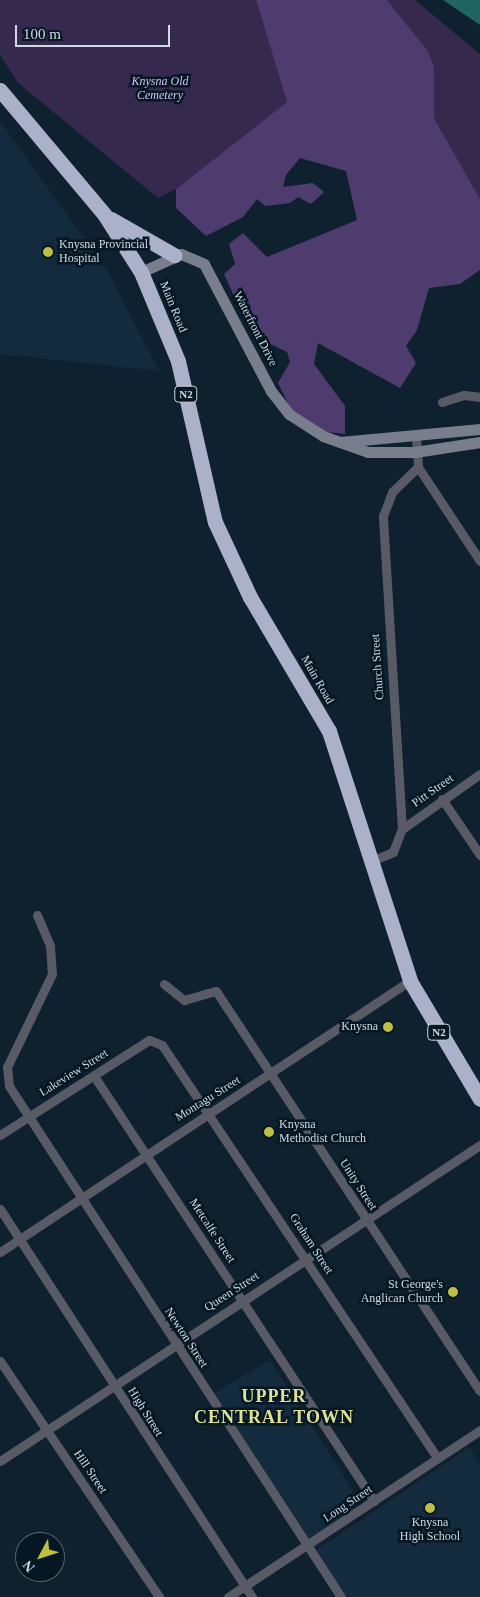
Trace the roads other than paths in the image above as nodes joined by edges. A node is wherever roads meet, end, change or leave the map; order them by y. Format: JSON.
{"nodes":[{"id":1,"x":0,"y":90,"type":"edge"},
{"id":2,"x":104,"y":214,"type":"junction"},
{"id":3,"x":174,"y":255,"type":"junction"},
{"id":4,"x":141,"y":272,"type":"junction"},
{"id":5,"x":480,"y":398,"type":"edge"},
{"id":6,"x":442,"y":402,"type":"dead end"},
{"id":7,"x":480,"y":429,"type":"edge"},
{"id":8,"x":416,"y":437,"type":"junction"},
{"id":9,"x":340,"y":442,"type":"junction"},
{"id":10,"x":480,"y":442,"type":"edge"},
{"id":11,"x":415,"y":452,"type":"junction"},
{"id":12,"x":418,"y":467,"type":"junction"},
{"id":13,"x":480,"y":560,"type":"edge"},
{"id":14,"x":480,"y":774,"type":"edge"},
{"id":15,"x":442,"y":799,"type":"junction"},
{"id":16,"x":402,"y":829,"type":"junction"},
{"id":17,"x":480,"y":855,"type":"edge"},
{"id":18,"x":371,"y":861,"type":"junction"},
{"id":19,"x":37,"y":915,"type":"dead end"},
{"id":20,"x":410,"y":981,"type":"junction"},
{"id":21,"x":164,"y":984,"type":"dead end"},
{"id":22,"x":162,"y":1045,"type":"joint"},
{"id":23,"x":272,"y":1074,"type":"junction"},
{"id":24,"x":94,"y":1076,"type":"junction"},
{"id":25,"x":480,"y":1099,"type":"edge"},
{"id":26,"x":210,"y":1112,"type":"junction"},
{"id":27,"x":30,"y":1116,"type":"junction"},
{"id":28,"x":0,"y":1135,"type":"edge"},
{"id":29,"x":480,"y":1145,"type":"edge"},
{"id":30,"x":146,"y":1153,"type":"junction"},
{"id":31,"x":82,"y":1195,"type":"junction"},
{"id":32,"x":0,"y":1209,"type":"edge"},
{"id":33,"x":366,"y":1221,"type":"junction"},
{"id":34,"x":20,"y":1238,"type":"junction"},
{"id":35,"x":0,"y":1252,"type":"edge"},
{"id":36,"x":306,"y":1259,"type":"junction"},
{"id":37,"x":242,"y":1300,"type":"junction"},
{"id":38,"x":175,"y":1345,"type":"junction"},
{"id":39,"x":0,"y":1360,"type":"edge"},
{"id":40,"x":113,"y":1385,"type":"junction"},
{"id":41,"x":480,"y":1391,"type":"edge"},
{"id":42,"x":47,"y":1431,"type":"junction"},
{"id":43,"x":478,"y":1435,"type":"edge"},
{"id":44,"x":437,"y":1458,"type":"junction"},
{"id":45,"x":0,"y":1461,"type":"edge"},
{"id":46,"x":374,"y":1501,"type":"junction"},
{"id":47,"x":308,"y":1546,"type":"junction"},
{"id":48,"x":245,"y":1586,"type":"junction"},
{"id":49,"x":159,"y":1597,"type":"edge"},
{"id":50,"x":228,"y":1597,"type":"edge"},
{"id":51,"x":252,"y":1597,"type":"edge"},
{"id":52,"x":341,"y":1597,"type":"edge"}],
"edges":[{"from":1,"to":2,"type":"highway","number":"N2"},
{"from":2,"to":3,"type":"highway"},
{"from":2,"to":4,"type":"highway","number":"N2"},
{"from":3,"to":4,"type":"street"},
{"from":3,"to":9,"type":"street","name":"Waterfront Drive"},
{"from":4,"to":18,"type":"highway","name":"Main Road","number":"N2"},
{"from":5,"to":6,"type":"street"},
{"from":7,"to":8,"type":"street"},
{"from":8,"to":9,"type":"street"},
{"from":8,"to":11,"type":"street"},
{"from":9,"to":11,"type":"street","name":"Waterfront Drive"},
{"from":10,"to":11,"type":"street","name":"Waterfront Drive"},
{"from":11,"to":12,"type":"street"},
{"from":12,"to":13,"type":"street"},
{"from":12,"to":16,"type":"street","name":"Church Street"},
{"from":14,"to":15,"type":"street","name":"Pitt Street"},
{"from":15,"to":16,"type":"street","name":"Pitt Street"},
{"from":15,"to":17,"type":"street"},
{"from":16,"to":18,"type":"street","name":"Church Street"},
{"from":18,"to":20,"type":"highway","name":"Main Road","number":"N2"},
{"from":19,"to":27,"type":"street","name":"Newton Street"},
{"from":20,"to":23,"type":"street","name":"Montagu Street"},
{"from":20,"to":25,"type":"highway","name":"Main Road","number":"N2"},
{"from":21,"to":23,"type":"street","name":"Unity Street"},
{"from":22,"to":24,"type":"street","name":"Lakeview Street"},
{"from":22,"to":26,"type":"street","name":"Graham Street"},
{"from":23,"to":26,"type":"street","name":"Montagu Street"},
{"from":23,"to":33,"type":"street","name":"Unity Street"},
{"from":24,"to":27,"type":"street","name":"Lakeview Street"},
{"from":24,"to":30,"type":"street","name":"Metcalfe Street"},
{"from":26,"to":30,"type":"street","name":"Montagu Street"},
{"from":26,"to":36,"type":"street","name":"Graham Street"},
{"from":27,"to":28,"type":"street","name":"Lakeview Street"},
{"from":27,"to":31,"type":"street","name":"Newton Street"},
{"from":29,"to":33,"type":"street","name":"Queen Street"},
{"from":30,"to":31,"type":"street","name":"Montagu Street"},
{"from":30,"to":37,"type":"street","name":"Metcalfe Street"},
{"from":31,"to":34,"type":"street","name":"Montagu Street"},
{"from":31,"to":38,"type":"street","name":"Newton Street"},
{"from":32,"to":34,"type":"street"},
{"from":33,"to":36,"type":"street","name":"Queen Street"},
{"from":33,"to":41,"type":"street","name":"Unity Street"},
{"from":34,"to":35,"type":"street"},
{"from":34,"to":40,"type":"street","name":"High Street"},
{"from":36,"to":37,"type":"street","name":"Queen Street"},
{"from":36,"to":44,"type":"street","name":"Graham Street"},
{"from":37,"to":38,"type":"street","name":"Queen Street"},
{"from":37,"to":46,"type":"street","name":"Metcalfe Street"},
{"from":38,"to":40,"type":"street","name":"Queen Street"},
{"from":38,"to":47,"type":"street","name":"Newton Street"},
{"from":39,"to":42,"type":"street","name":"Hill Street"},
{"from":40,"to":42,"type":"street","name":"Queen Street"},
{"from":40,"to":48,"type":"street","name":"High Street"},
{"from":42,"to":45,"type":"street","name":"Queen Street"},
{"from":42,"to":49,"type":"street","name":"Hill Street"},
{"from":43,"to":44,"type":"street","name":"Long Street"},
{"from":44,"to":46,"type":"street","name":"Long Street"},
{"from":46,"to":47,"type":"street","name":"Long Street"},
{"from":47,"to":48,"type":"street","name":"Long Street"},
{"from":47,"to":52,"type":"street","name":"Newton Street"},
{"from":48,"to":50,"type":"street","name":"Long Street"},
{"from":48,"to":51,"type":"street","name":"High Street"}]}
